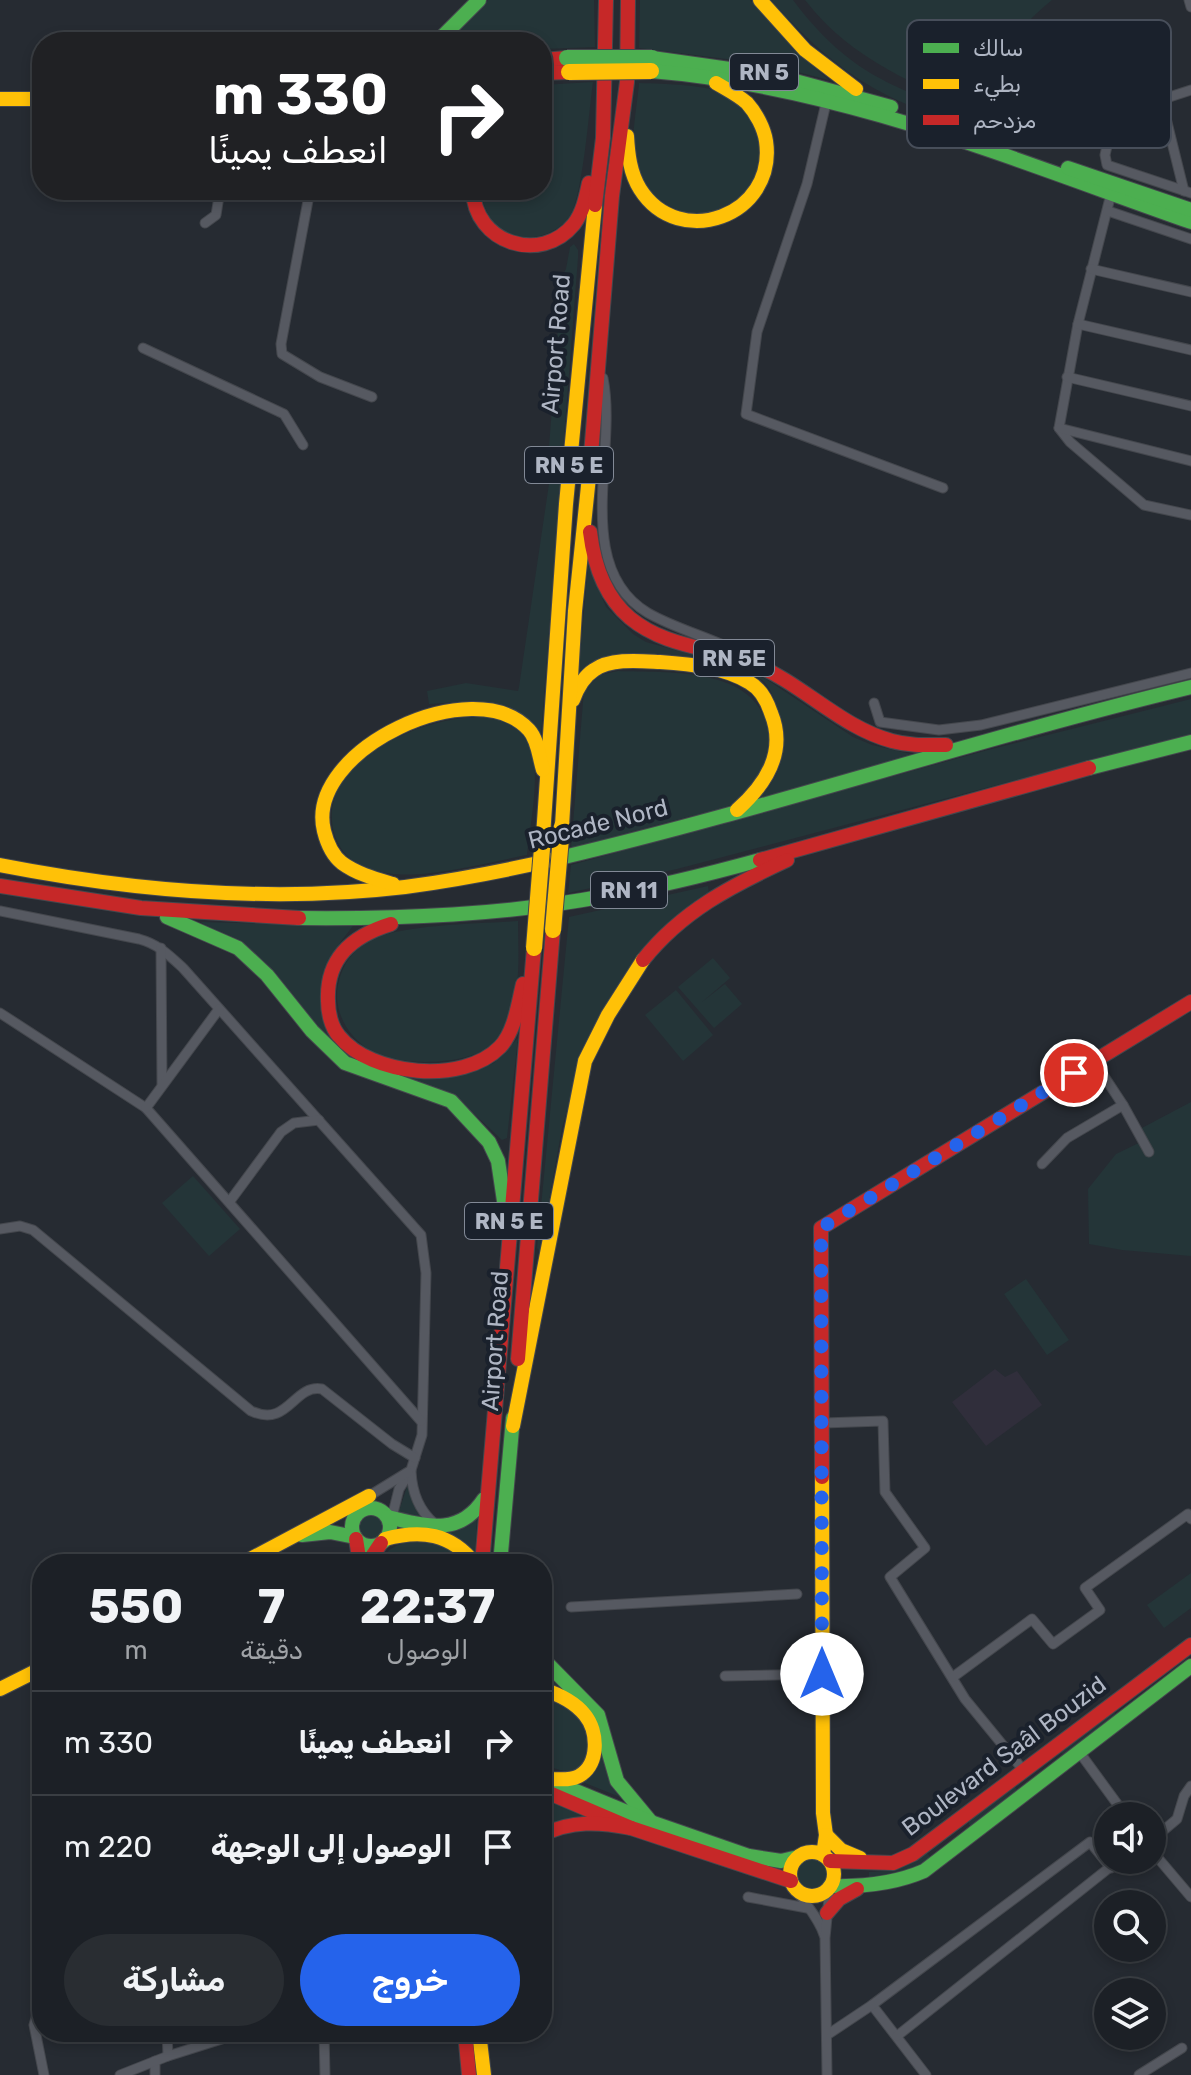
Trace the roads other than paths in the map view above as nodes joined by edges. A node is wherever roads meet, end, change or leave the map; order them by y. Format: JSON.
{"nodes":[{"id":1,"x":479,"y":0,"type":"edge"},
{"id":2,"x":606,"y":0,"type":"edge"},
{"id":3,"x":628,"y":0,"type":"edge"},
{"id":4,"x":760,"y":0,"type":"edge"},
{"id":5,"x":1189,"y":0,"type":"edge"},
{"id":6,"x":1191,"y":7,"type":"edge"},
{"id":7,"x":450,"y":32,"type":"edge"},
{"id":8,"x":651,"y":65,"type":"junction"},
{"id":9,"x":552,"y":68,"type":"edge"},
{"id":10,"x":693,"y":73,"type":"junction"},
{"id":11,"x":627,"y":82,"type":"junction"},
{"id":12,"x":1191,"y":90,"type":"edge"},
{"id":13,"x":605,"y":95,"type":"junction"},
{"id":14,"x":1171,"y":95,"type":"edge"},
{"id":15,"x":0,"y":99,"type":"edge"},
{"id":16,"x":32,"y":99,"type":"edge"},
{"id":17,"x":827,"y":99,"type":"junction"},
{"id":18,"x":874,"y":101,"type":"junction"},
{"id":19,"x":0,"y":110,"type":"edge"},
{"id":20,"x":32,"y":110,"type":"edge"},
{"id":21,"x":907,"y":111,"type":"edge"},
{"id":22,"x":907,"y":124,"type":"edge"},
{"id":23,"x":1171,"y":133,"type":"edge"},
{"id":24,"x":974,"y":148,"type":"edge"},
{"id":25,"x":1024,"y":148,"type":"edge"},
{"id":26,"x":1108,"y":148,"type":"edge"},
{"id":27,"x":1135,"y":183,"type":"junction"},
{"id":28,"x":1188,"y":192,"type":"edge"},
{"id":29,"x":218,"y":200,"type":"edge"},
{"id":30,"x":308,"y":200,"type":"edge"},
{"id":31,"x":474,"y":200,"type":"edge"},
{"id":32,"x":1109,"y":203,"type":"junction"},
{"id":33,"x":1191,"y":210,"type":"edge"},
{"id":34,"x":1191,"y":222,"type":"edge"},
{"id":35,"x":205,"y":223,"type":"dead end"},
{"id":36,"x":1191,"y":239,"type":"edge"},
{"id":37,"x":1091,"y":269,"type":"junction"},
{"id":38,"x":1191,"y":292,"type":"edge"},
{"id":39,"x":1078,"y":324,"type":"junction"},
{"id":40,"x":143,"y":348,"type":"dead end"},
{"id":41,"x":1191,"y":350,"type":"edge"},
{"id":42,"x":600,"y":363,"type":"junction"},
{"id":43,"x":1067,"y":377,"type":"junction"},
{"id":44,"x":372,"y":397,"type":"dead end"},
{"id":45,"x":1191,"y":406,"type":"edge"},
{"id":46,"x":1059,"y":428,"type":"junction"},
{"id":47,"x":303,"y":445,"type":"dead end"},
{"id":48,"x":1191,"y":461,"type":"edge"},
{"id":49,"x":590,"y":475,"type":"junction"},
{"id":50,"x":943,"y":488,"type":"dead end"},
{"id":51,"x":1191,"y":515,"type":"edge"},
{"id":52,"x":765,"y":668,"type":"junction"},
{"id":53,"x":1191,"y":673,"type":"edge"},
{"id":54,"x":1191,"y":687,"type":"edge"},
{"id":55,"x":874,"y":703,"type":"dead end"},
{"id":56,"x":568,"y":717,"type":"junction"},
{"id":57,"x":979,"y":742,"type":"junction"},
{"id":58,"x":1191,"y":742,"type":"edge"},
{"id":59,"x":547,"y":784,"type":"junction"},
{"id":60,"x":728,"y":816,"type":"junction"},
{"id":61,"x":829,"y":840,"type":"junction"},
{"id":62,"x":0,"y":865,"type":"edge"},
{"id":63,"x":0,"y":886,"type":"edge"},
{"id":64,"x":402,"y":887,"type":"junction"},
{"id":65,"x":0,"y":911,"type":"edge"},
{"id":66,"x":155,"y":912,"type":"junction"},
{"id":67,"x":424,"y":916,"type":"junction"},
{"id":68,"x":161,"y":948,"type":"junction"},
{"id":69,"x":534,"y":948,"type":"junction"},
{"id":70,"x":1191,"y":1002,"type":"edge"},
{"id":71,"x":219,"y":1009,"type":"junction"},
{"id":72,"x":0,"y":1013,"type":"edge"},
{"id":73,"x":1094,"y":1061,"type":"junction"},
{"id":74,"x":162,"y":1084,"type":"junction"},
{"id":75,"x":1123,"y":1105,"type":"junction"},
{"id":76,"x":146,"y":1108,"type":"junction"},
{"id":77,"x":319,"y":1120,"type":"junction"},
{"id":78,"x":1149,"y":1152,"type":"dead end"},
{"id":79,"x":1042,"y":1164,"type":"dead end"},
{"id":80,"x":230,"y":1201,"type":"junction"},
{"id":81,"x":0,"y":1229,"type":"edge"},
{"id":82,"x":508,"y":1236,"type":"junction"},
{"id":83,"x":421,"y":1421,"type":"junction"},
{"id":84,"x":823,"y":1423,"type":"junction"},
{"id":85,"x":513,"y":1426,"type":"junction"},
{"id":86,"x":415,"y":1458,"type":"junction"},
{"id":87,"x":411,"y":1470,"type":"junction"},
{"id":88,"x":487,"y":1493,"type":"junction"},
{"id":89,"x":506,"y":1505,"type":"junction"},
{"id":90,"x":358,"y":1508,"type":"junction"},
{"id":91,"x":1191,"y":1519,"type":"edge"},
{"id":92,"x":438,"y":1526,"type":"junction"},
{"id":93,"x":387,"y":1528,"type":"junction"},
{"id":94,"x":290,"y":1537,"type":"junction"},
{"id":95,"x":355,"y":1538,"type":"junction"},
{"id":96,"x":259,"y":1554,"type":"edge"},
{"id":97,"x":358,"y":1554,"type":"edge"},
{"id":98,"x":374,"y":1554,"type":"edge"},
{"id":99,"x":468,"y":1554,"type":"edge"},
{"id":100,"x":483,"y":1554,"type":"edge"},
{"id":101,"x":501,"y":1554,"type":"edge"},
{"id":102,"x":510,"y":1554,"type":"edge"},
{"id":103,"x":797,"y":1594,"type":"dead end"},
{"id":104,"x":571,"y":1607,"type":"dead end"},
{"id":105,"x":1191,"y":1645,"type":"edge"},
{"id":106,"x":1191,"y":1666,"type":"edge"},
{"id":107,"x":552,"y":1668,"type":"edge"},
{"id":108,"x":32,"y":1673,"type":"edge"},
{"id":109,"x":822,"y":1674,"type":"junction"},
{"id":110,"x":1166,"y":1675,"type":"junction"},
{"id":111,"x":725,"y":1676,"type":"dead end"},
{"id":112,"x":953,"y":1677,"type":"junction"},
{"id":113,"x":0,"y":1689,"type":"edge"},
{"id":114,"x":552,"y":1691,"type":"edge"},
{"id":115,"x":1080,"y":1753,"type":"junction"},
{"id":116,"x":1024,"y":1771,"type":"junction"},
{"id":117,"x":552,"y":1781,"type":"edge"},
{"id":118,"x":552,"y":1785,"type":"edge"},
{"id":119,"x":552,"y":1786,"type":"edge"},
{"id":120,"x":1191,"y":1786,"type":"edge"},
{"id":121,"x":1116,"y":1802,"type":"edge"},
{"id":122,"x":823,"y":1813,"type":"junction"},
{"id":123,"x":958,"y":1820,"type":"junction"},
{"id":124,"x":651,"y":1822,"type":"junction"},
{"id":125,"x":631,"y":1828,"type":"junction"},
{"id":126,"x":1166,"y":1828,"type":"edge"},
{"id":127,"x":552,"y":1831,"type":"edge"},
{"id":128,"x":826,"y":1835,"type":"junction"},
{"id":129,"x":970,"y":1835,"type":"junction"},
{"id":130,"x":1094,"y":1847,"type":"edge"},
{"id":131,"x":801,"y":1855,"type":"junction"},
{"id":132,"x":826,"y":1858,"type":"junction"},
{"id":133,"x":883,"y":1864,"type":"junction"},
{"id":134,"x":1166,"y":1868,"type":"edge"},
{"id":135,"x":1103,"y":1874,"type":"edge"},
{"id":136,"x":793,"y":1885,"type":"junction"},
{"id":137,"x":830,"y":1886,"type":"junction"},
{"id":138,"x":864,"y":1887,"type":"junction"},
{"id":139,"x":748,"y":1897,"type":"dead end"},
{"id":140,"x":1191,"y":1897,"type":"edge"},
{"id":141,"x":807,"y":1908,"type":"junction"},
{"id":142,"x":827,"y":1913,"type":"junction"},
{"id":143,"x":825,"y":1938,"type":"junction"},
{"id":144,"x":872,"y":2005,"type":"junction"},
{"id":145,"x":827,"y":2035,"type":"junction"},
{"id":146,"x":897,"y":2036,"type":"junction"},
{"id":147,"x":37,"y":2042,"type":"edge"},
{"id":148,"x":167,"y":2042,"type":"edge"},
{"id":149,"x":207,"y":2042,"type":"edge"},
{"id":150,"x":324,"y":2042,"type":"edge"},
{"id":151,"x":466,"y":2042,"type":"edge"},
{"id":152,"x":480,"y":2042,"type":"edge"},
{"id":153,"x":1182,"y":2048,"type":"dead end"},
{"id":154,"x":168,"y":2056,"type":"junction"},
{"id":155,"x":155,"y":2061,"type":"junction"},
{"id":156,"x":44,"y":2075,"type":"edge"},
{"id":157,"x":120,"y":2075,"type":"edge"},
{"id":158,"x":155,"y":2075,"type":"edge"},
{"id":159,"x":325,"y":2075,"type":"edge"},
{"id":160,"x":469,"y":2075,"type":"edge"},
{"id":161,"x":484,"y":2075,"type":"edge"},
{"id":162,"x":827,"y":2075,"type":"edge"},
{"id":163,"x":926,"y":2075,"type":"edge"},
{"id":164,"x":1139,"y":2075,"type":"edge"}],
"edges":[{"from":1,"to":7,"type":"main road"},
{"from":2,"to":13,"type":"main road","name":"Airport Road","number":"RN 5 E"},
{"from":3,"to":11,"type":"main road","name":"Airport Road","number":"RN 5 E"},
{"from":4,"to":18,"type":"main road"},
{"from":5,"to":6,"type":"street"},
{"from":8,"to":9,"type":"main road","number":"RN 5","bridge":true},
{"from":8,"to":10,"type":"main road","number":"RN 5"},
{"from":8,"to":18,"type":"main road","number":"RN 5"},
{"from":10,"to":11,"type":"main road"},
{"from":10,"to":17,"type":"main road","number":"RN 5"},
{"from":11,"to":42,"type":"main road","name":"Airport Road","number":"RN 5 E"},
{"from":12,"to":14,"type":"street"},
{"from":13,"to":31,"type":"main road"},
{"from":13,"to":59,"type":"main road","name":"Airport Road","number":"RN 5 E"},
{"from":15,"to":16,"type":"main road"},
{"from":17,"to":22,"type":"main road","number":"RN 5"},
{"from":17,"to":50,"type":"street"},
{"from":18,"to":21,"type":"main road","number":"RN 5"},
{"from":19,"to":20,"type":"main road"},
{"from":23,"to":28,"type":"street"},
{"from":24,"to":32,"type":"main road","number":"RN 5"},
{"from":25,"to":27,"type":"main road","number":"RN 5"},
{"from":26,"to":27,"type":"street"},
{"from":27,"to":28,"type":"street"},
{"from":27,"to":33,"type":"main road","number":"RN 5"},
{"from":29,"to":35,"type":"street"},
{"from":30,"to":44,"type":"street"},
{"from":32,"to":34,"type":"main road","number":"RN 5"},
{"from":32,"to":36,"type":"street"},
{"from":32,"to":37,"type":"street"},
{"from":37,"to":38,"type":"street"},
{"from":37,"to":39,"type":"street"},
{"from":39,"to":41,"type":"street"},
{"from":39,"to":43,"type":"street"},
{"from":40,"to":47,"type":"street"},
{"from":42,"to":49,"type":"main road","name":"Airport Road","number":"RN 5 E"},
{"from":42,"to":52,"type":"street"},
{"from":43,"to":45,"type":"street"},
{"from":43,"to":46,"type":"street"},
{"from":46,"to":48,"type":"street"},
{"from":46,"to":51,"type":"street"},
{"from":49,"to":52,"type":"main road","number":"RN 5E"},
{"from":49,"to":56,"type":"main road","name":"Airport Road","number":"RN 5 E"},
{"from":52,"to":57,"type":"main road","number":"RN 5E"},
{"from":53,"to":55,"type":"street"},
{"from":54,"to":57,"type":"main road","name":"Rocade Nord","number":"RN 11"},
{"from":56,"to":60,"type":"main road"},
{"from":56,"to":85,"type":"main road","name":"Airport Road","number":"RN 5 E","bridge":true},
{"from":57,"to":60,"type":"main road","name":"Rocade Nord","number":"RN 11"},
{"from":58,"to":61,"type":"main road","number":"RN 11"},
{"from":59,"to":64,"type":"main road"},
{"from":59,"to":69,"type":"main road","name":"Airport Road","number":"RN 5 E","bridge":true},
{"from":60,"to":64,"type":"main road","name":"Rocade Nord","number":"RN 11"},
{"from":61,"to":67,"type":"main road","number":"RN 11"},
{"from":61,"to":85,"type":"main road"},
{"from":62,"to":64,"type":"main road","name":"Rocade Nord","number":"RN 11"},
{"from":63,"to":66,"type":"main road","number":"RN 11"},
{"from":65,"to":68,"type":"street"},
{"from":66,"to":67,"type":"main road","number":"RN 11"},
{"from":66,"to":82,"type":"main road"},
{"from":67,"to":69,"type":"main road"},
{"from":68,"to":71,"type":"street"},
{"from":68,"to":74,"type":"street"},
{"from":69,"to":82,"type":"main road","name":"Airport Road","number":"RN 5 E"},
{"from":70,"to":73,"type":"main road"},
{"from":71,"to":74,"type":"street"},
{"from":71,"to":77,"type":"street"},
{"from":72,"to":76,"type":"street"},
{"from":73,"to":75,"type":"street"},
{"from":73,"to":84,"type":"main road"},
{"from":74,"to":76,"type":"street"},
{"from":75,"to":78,"type":"street"},
{"from":75,"to":79,"type":"street"},
{"from":76,"to":80,"type":"street"},
{"from":77,"to":80,"type":"street"},
{"from":77,"to":83,"type":"street"},
{"from":80,"to":83,"type":"street"},
{"from":81,"to":86,"type":"street"},
{"from":82,"to":88,"type":"main road","name":"Airport Road","number":"RN 5 E"},
{"from":83,"to":86,"type":"street"},
{"from":84,"to":109,"type":"main road"},
{"from":84,"to":112,"type":"street"},
{"from":85,"to":89,"type":"main road","name":"Airport Road","number":"RN 5 E"},
{"from":86,"to":87,"type":"street"},
{"from":87,"to":90,"type":"street"},
{"from":87,"to":92,"type":"street"},
{"from":87,"to":93,"type":"street"},
{"from":88,"to":92,"type":"main road"},
{"from":88,"to":100,"type":"main road","name":"Airport Road","number":"RN 5 E"},
{"from":89,"to":101,"type":"main road","name":"Airport Road","number":"RN 5 E"},
{"from":89,"to":102,"type":"main road"},
{"from":90,"to":93,"type":"main road"},
{"from":90,"to":94,"type":"main road"},
{"from":90,"to":95,"type":"main road"},
{"from":91,"to":112,"type":"street"},
{"from":92,"to":93,"type":"main road"},
{"from":93,"to":95,"type":"main road"},
{"from":93,"to":98,"type":"main road"},
{"from":93,"to":99,"type":"main road"},
{"from":94,"to":95,"type":"main road"},
{"from":94,"to":96,"type":"main road"},
{"from":95,"to":97,"type":"main road"},
{"from":103,"to":104,"type":"street"},
{"from":105,"to":110,"type":"main road","name":"Boulevard Saâl Bouzid"},
{"from":106,"to":110,"type":"main road","name":"Boulevard Saâl Bouzid"},
{"from":107,"to":124,"type":"main road"},
{"from":108,"to":113,"type":"main road"},
{"from":109,"to":111,"type":"street"},
{"from":109,"to":122,"type":"main road"},
{"from":110,"to":115,"type":"main road","name":"Boulevard Saâl Bouzid"},
{"from":110,"to":116,"type":"main road","name":"Boulevard Saâl Bouzid"},
{"from":112,"to":116,"type":"street"},
{"from":114,"to":117,"type":"main road"},
{"from":115,"to":121,"type":"street"},
{"from":115,"to":129,"type":"main road","name":"Boulevard Saâl Bouzid"},
{"from":116,"to":123,"type":"main road","name":"Boulevard Saâl Bouzid"},
{"from":118,"to":124,"type":"main road"},
{"from":119,"to":125,"type":"main road"},
{"from":120,"to":126,"type":"street"},
{"from":122,"to":128,"type":"main road"},
{"from":122,"to":131,"type":"main road"},
{"from":123,"to":129,"type":"main road"},
{"from":123,"to":133,"type":"main road","name":"Boulevard Saâl Bouzid"},
{"from":124,"to":131,"type":"main road"},
{"from":125,"to":127,"type":"main road"},
{"from":125,"to":136,"type":"main road"},
{"from":128,"to":132,"type":"main road"},
{"from":128,"to":133,"type":"main road"},
{"from":129,"to":138,"type":"main road","name":"Boulevard Saâl Bouzid"},
{"from":130,"to":144,"type":"street"},
{"from":131,"to":132,"type":"main road"},
{"from":131,"to":136,"type":"main road"},
{"from":132,"to":133,"type":"main road","name":"Boulevard Saâl Bouzid"},
{"from":132,"to":137,"type":"main road"},
{"from":134,"to":140,"type":"street"},
{"from":135,"to":146,"type":"street"},
{"from":136,"to":137,"type":"main road"},
{"from":136,"to":141,"type":"street"},
{"from":137,"to":138,"type":"main road","name":"Boulevard Saâl Bouzid"},
{"from":137,"to":142,"type":"street"},
{"from":138,"to":142,"type":"main road"},
{"from":139,"to":141,"type":"street"},
{"from":141,"to":143,"type":"street"},
{"from":142,"to":143,"type":"street"},
{"from":143,"to":145,"type":"street"},
{"from":144,"to":145,"type":"street"},
{"from":144,"to":146,"type":"street"},
{"from":145,"to":162,"type":"street"},
{"from":146,"to":163,"type":"street"},
{"from":147,"to":156,"type":"street"},
{"from":148,"to":154,"type":"street"},
{"from":149,"to":154,"type":"street"},
{"from":150,"to":159,"type":"street"},
{"from":151,"to":160,"type":"main road"},
{"from":152,"to":161,"type":"main road"},
{"from":153,"to":164,"type":"street"},
{"from":154,"to":155,"type":"street"},
{"from":155,"to":157,"type":"street"},
{"from":155,"to":158,"type":"street"}]}
